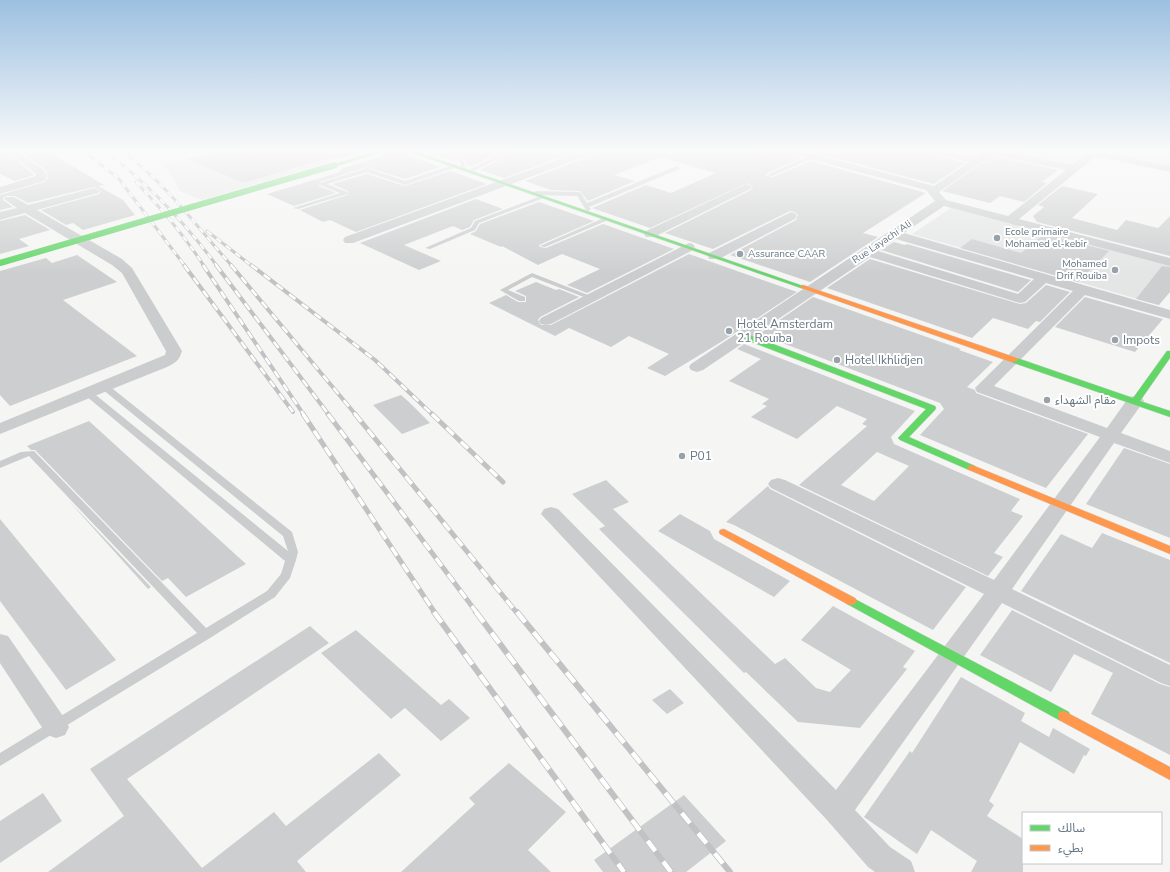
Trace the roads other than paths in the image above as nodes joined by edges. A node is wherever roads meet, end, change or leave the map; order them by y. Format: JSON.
{"nodes":[{"id":1,"x":932,"y":192,"type":"edge"},
{"id":2,"x":88,"y":193,"type":"edge"},
{"id":3,"x":240,"y":193,"type":"edge"},
{"id":4,"x":344,"y":193,"type":"edge"},
{"id":5,"x":478,"y":193,"type":"edge"},
{"id":6,"x":533,"y":193,"type":"edge"},
{"id":7,"x":548,"y":193,"type":"edge"},
{"id":8,"x":625,"y":193,"type":"edge"},
{"id":9,"x":734,"y":193,"type":"edge"},
{"id":10,"x":1044,"y":193,"type":"edge"},
{"id":11,"x":5,"y":195,"type":"edge"},
{"id":12,"x":543,"y":197,"type":"junction"},
{"id":13,"x":942,"y":202,"type":"junction"},
{"id":14,"x":296,"y":208,"type":"dead end"},
{"id":15,"x":26,"y":209,"type":"junction"},
{"id":16,"x":588,"y":210,"type":"junction"},
{"id":17,"x":0,"y":216,"type":"edge"},
{"id":18,"x":791,"y":216,"type":"dead end"},
{"id":19,"x":606,"y":219,"type":"junction"},
{"id":20,"x":1010,"y":220,"type":"junction"},
{"id":21,"x":650,"y":234,"type":"junction"},
{"id":22,"x":894,"y":234,"type":"junction"},
{"id":23,"x":350,"y":240,"type":"dead end"},
{"id":24,"x":543,"y":246,"type":"dead end"},
{"id":25,"x":689,"y":247,"type":"junction"},
{"id":26,"x":428,"y":248,"type":"dead end"},
{"id":27,"x":868,"y":252,"type":"junction"},
{"id":28,"x":714,"y":256,"type":"junction"},
{"id":29,"x":1170,"y":262,"type":"edge"},
{"id":30,"x":0,"y":263,"type":"edge"},
{"id":31,"x":1043,"y":278,"type":"junction"},
{"id":32,"x":1083,"y":289,"type":"junction"},
{"id":33,"x":811,"y":290,"type":"junction"},
{"id":34,"x":590,"y":298,"type":"junction"},
{"id":35,"x":522,"y":299,"type":"dead end"},
{"id":36,"x":1170,"y":315,"type":"edge"},
{"id":37,"x":546,"y":321,"type":"dead end"},
{"id":38,"x":744,"y":336,"type":"junction"},
{"id":39,"x":1170,"y":353,"type":"edge"},
{"id":40,"x":1011,"y":359,"type":"junction"},
{"id":41,"x":697,"y":367,"type":"dead end"},
{"id":42,"x":1165,"y":370,"type":"edge"},
{"id":43,"x":105,"y":387,"type":"junction"},
{"id":44,"x":89,"y":394,"type":"junction"},
{"id":45,"x":1135,"y":401,"type":"junction"},
{"id":46,"x":1170,"y":414,"type":"edge"},
{"id":47,"x":0,"y":430,"type":"edge"},
{"id":48,"x":1110,"y":435,"type":"junction"},
{"id":49,"x":1170,"y":457,"type":"edge"},
{"id":50,"x":0,"y":465,"type":"edge"},
{"id":51,"x":778,"y":484,"type":"dead end"},
{"id":52,"x":1060,"y":505,"type":"junction"},
{"id":53,"x":551,"y":514,"type":"dead end"},
{"id":54,"x":724,"y":532,"type":"dead end"},
{"id":55,"x":1170,"y":550,"type":"edge"},
{"id":56,"x":291,"y":560,"type":"junction"},
{"id":57,"x":998,"y":592,"type":"junction"},
{"id":58,"x":206,"y":635,"type":"junction"},
{"id":59,"x":0,"y":643,"type":"edge"},
{"id":60,"x":951,"y":655,"type":"junction"},
{"id":61,"x":1170,"y":676,"type":"edge"},
{"id":62,"x":56,"y":727,"type":"junction"},
{"id":63,"x":0,"y":760,"type":"edge"},
{"id":64,"x":1170,"y":774,"type":"edge"},
{"id":65,"x":837,"y":811,"type":"junction"},
{"id":66,"x":900,"y":872,"type":"edge"}],
"edges":[{"from":1,"to":13,"type":"street"},
{"from":2,"to":15,"type":"street"},
{"from":3,"to":30,"type":"main road","bridge":true},
{"from":4,"to":14,"type":"lane"},
{"from":5,"to":23,"type":"street"},
{"from":6,"to":12,"type":"main road"},
{"from":7,"to":16,"type":"lane"},
{"from":8,"to":16,"type":"lane"},
{"from":9,"to":21,"type":"street"},
{"from":10,"to":20,"type":"street"},
{"from":11,"to":15,"type":"street"},
{"from":12,"to":16,"type":"main road"},
{"from":12,"to":26,"type":"lane"},
{"from":13,"to":20,"type":"street"},
{"from":13,"to":22,"type":"street","name":"Rue Layachi Ali"},
{"from":15,"to":17,"type":"street"},
{"from":15,"to":43,"type":"street"},
{"from":16,"to":19,"type":"main road"},
{"from":18,"to":28,"type":"street"},
{"from":19,"to":21,"type":"main road"},
{"from":19,"to":24,"type":"lane"},
{"from":20,"to":29,"type":"street"},
{"from":21,"to":25,"type":"main road"},
{"from":22,"to":27,"type":"street","name":"Rue Layachi Ali"},
{"from":22,"to":31,"type":"street"},
{"from":25,"to":28,"type":"main road"},
{"from":25,"to":34,"type":"street"},
{"from":27,"to":31,"type":"street"},
{"from":27,"to":33,"type":"street","name":"Rue Layachi Ali"},
{"from":28,"to":33,"type":"main road"},
{"from":31,"to":32,"type":"street"},
{"from":32,"to":36,"type":"street"},
{"from":32,"to":40,"type":"street"},
{"from":33,"to":38,"type":"street","name":"Rue Layachi Ali"},
{"from":33,"to":40,"type":"main road"},
{"from":34,"to":35,"type":"lane"},
{"from":34,"to":37,"type":"street"},
{"from":38,"to":41,"type":"street","name":"Rue Layachi Ali"},
{"from":38,"to":52,"type":"main road"},
{"from":39,"to":42,"type":"main road"},
{"from":40,"to":45,"type":"main road"},
{"from":40,"to":48,"type":"street"},
{"from":42,"to":45,"type":"main road"},
{"from":43,"to":44,"type":"street"},
{"from":43,"to":56,"type":"lane"},
{"from":44,"to":47,"type":"street"},
{"from":44,"to":56,"type":"lane"},
{"from":45,"to":46,"type":"main road"},
{"from":45,"to":48,"type":"street"},
{"from":48,"to":49,"type":"street"},
{"from":48,"to":52,"type":"street"},
{"from":50,"to":58,"type":"lane"},
{"from":51,"to":57,"type":"street"},
{"from":52,"to":55,"type":"main road"},
{"from":52,"to":57,"type":"street"},
{"from":53,"to":65,"type":"street"},
{"from":54,"to":60,"type":"main road"},
{"from":56,"to":58,"type":"lane"},
{"from":57,"to":60,"type":"street"},
{"from":57,"to":61,"type":"street"},
{"from":58,"to":62,"type":"lane"},
{"from":59,"to":62,"type":"street"},
{"from":60,"to":64,"type":"main road"},
{"from":60,"to":65,"type":"street"},
{"from":62,"to":63,"type":"lane"},
{"from":65,"to":66,"type":"street"}]}
